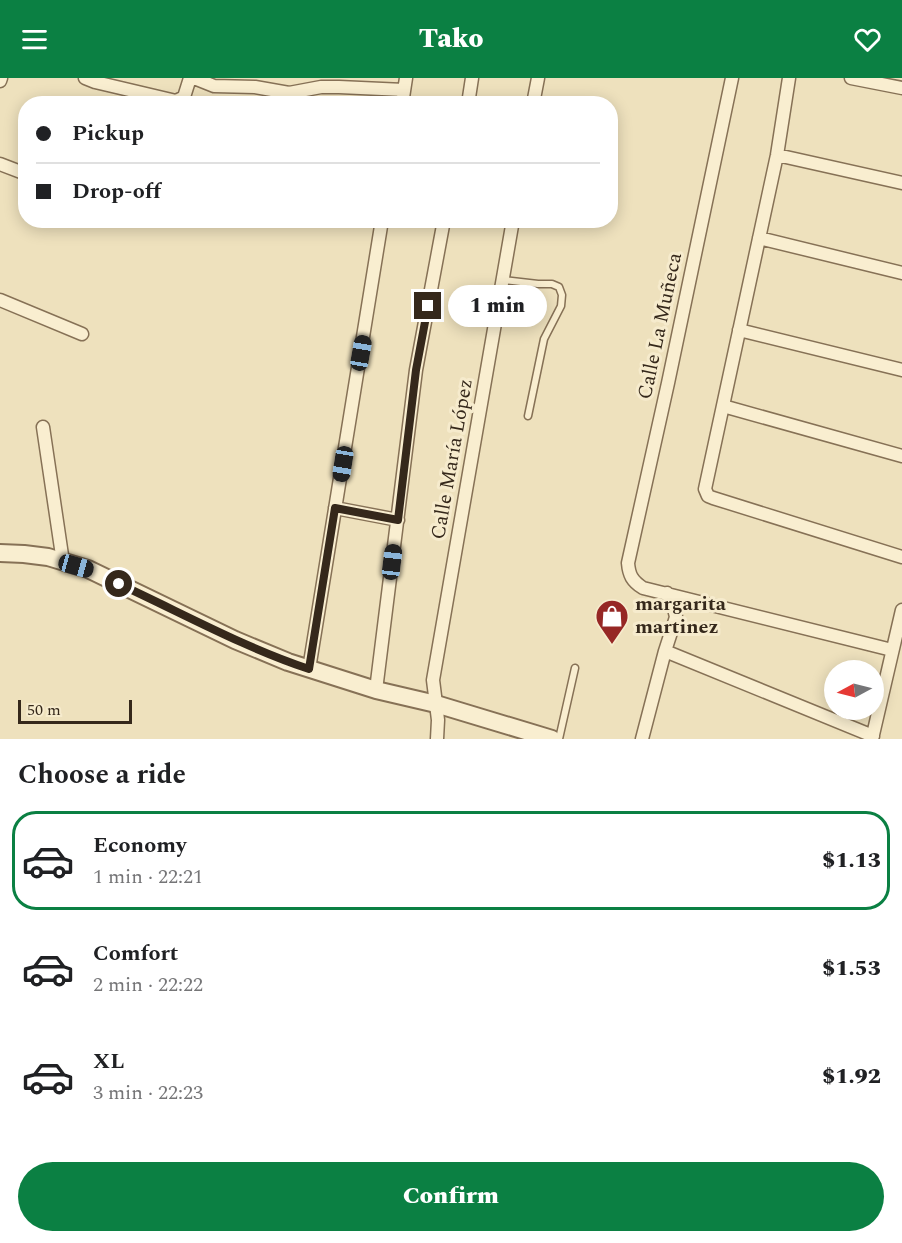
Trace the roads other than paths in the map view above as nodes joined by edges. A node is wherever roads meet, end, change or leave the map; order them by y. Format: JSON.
{"nodes":[{"id":1,"x":85,"y":78,"type":"edge"},
{"id":2,"x":192,"y":78,"type":"edge"},
{"id":3,"x":472,"y":78,"type":"edge"},
{"id":4,"x":538,"y":78,"type":"edge"},
{"id":5,"x":732,"y":78,"type":"edge"},
{"id":6,"x":789,"y":78,"type":"edge"},
{"id":7,"x":851,"y":78,"type":"edge"},
{"id":8,"x":321,"y":83,"type":"edge"},
{"id":9,"x":405,"y":84,"type":"edge"},
{"id":10,"x":902,"y":88,"type":"edge"},
{"id":11,"x":155,"y":96,"type":"edge"},
{"id":12,"x":184,"y":96,"type":"edge"},
{"id":13,"x":469,"y":96,"type":"edge"},
{"id":14,"x":535,"y":96,"type":"edge"},
{"id":15,"x":777,"y":155,"type":"junction"},
{"id":16,"x":0,"y":165,"type":"edge"},
{"id":17,"x":18,"y":171,"type":"edge"},
{"id":18,"x":902,"y":183,"type":"edge"},
{"id":19,"x":381,"y":228,"type":"edge"},
{"id":20,"x":443,"y":228,"type":"edge"},
{"id":21,"x":512,"y":228,"type":"edge"},
{"id":22,"x":759,"y":238,"type":"junction"},
{"id":23,"x":902,"y":273,"type":"edge"},
{"id":24,"x":503,"y":280,"type":"junction"},
{"id":25,"x":0,"y":300,"type":"edge"},
{"id":26,"x":739,"y":330,"type":"junction"},
{"id":27,"x":82,"y":334,"type":"dead end"},
{"id":28,"x":902,"y":370,"type":"edge"},
{"id":29,"x":723,"y":406,"type":"junction"},
{"id":30,"x":528,"y":416,"type":"dead end"},
{"id":31,"x":43,"y":427,"type":"dead end"},
{"id":32,"x":902,"y":456,"type":"edge"},
{"id":33,"x":335,"y":508,"type":"junction"},
{"id":34,"x":398,"y":520,"type":"junction"},
{"id":35,"x":0,"y":553,"type":"edge"},
{"id":36,"x":902,"y":557,"type":"edge"},
{"id":37,"x":63,"y":562,"type":"junction"},
{"id":38,"x":667,"y":593,"type":"junction"},
{"id":39,"x":902,"y":610,"type":"edge"},
{"id":40,"x":892,"y":650,"type":"junction"},
{"id":41,"x":665,"y":651,"type":"junction"},
{"id":42,"x":575,"y":668,"type":"dead end"},
{"id":43,"x":309,"y":669,"type":"junction"},
{"id":44,"x":376,"y":690,"type":"junction"},
{"id":45,"x":436,"y":704,"type":"junction"},
{"id":46,"x":873,"y":737,"type":"edge"},
{"id":47,"x":437,"y":739,"type":"edge"},
{"id":48,"x":552,"y":739,"type":"edge"},
{"id":49,"x":559,"y":739,"type":"edge"},
{"id":50,"x":642,"y":739,"type":"edge"}],
"edges":[{"from":1,"to":11,"type":"street"},
{"from":2,"to":8,"type":"street"},
{"from":2,"to":12,"type":"street"},
{"from":3,"to":13,"type":"street"},
{"from":4,"to":14,"type":"street"},
{"from":5,"to":38,"type":"street","name":"Calle La Muñeca"},
{"from":6,"to":15,"type":"street"},
{"from":7,"to":10,"type":"street"},
{"from":8,"to":9,"type":"street"},
{"from":15,"to":18,"type":"street"},
{"from":15,"to":22,"type":"street"},
{"from":16,"to":17,"type":"street"},
{"from":19,"to":33,"type":"street"},
{"from":20,"to":34,"type":"street"},
{"from":21,"to":24,"type":"street","name":"Calle María López"},
{"from":22,"to":23,"type":"street"},
{"from":22,"to":26,"type":"street"},
{"from":24,"to":30,"type":"lane"},
{"from":24,"to":45,"type":"street","name":"Calle María López"},
{"from":25,"to":27,"type":"street"},
{"from":26,"to":28,"type":"street"},
{"from":26,"to":29,"type":"street"},
{"from":29,"to":32,"type":"street"},
{"from":29,"to":36,"type":"street"},
{"from":31,"to":37,"type":"street"},
{"from":33,"to":34,"type":"street"},
{"from":33,"to":43,"type":"street"},
{"from":34,"to":44,"type":"street"},
{"from":35,"to":37,"type":"street"},
{"from":37,"to":43,"type":"street"},
{"from":38,"to":40,"type":"street"},
{"from":38,"to":41,"type":"street"},
{"from":39,"to":40,"type":"street"},
{"from":40,"to":46,"type":"street"},
{"from":41,"to":46,"type":"street"},
{"from":41,"to":50,"type":"street"},
{"from":42,"to":49,"type":"lane"},
{"from":43,"to":44,"type":"street"},
{"from":44,"to":45,"type":"street"},
{"from":45,"to":47,"type":"street","name":"Calle María López"},
{"from":45,"to":48,"type":"street"}]}
